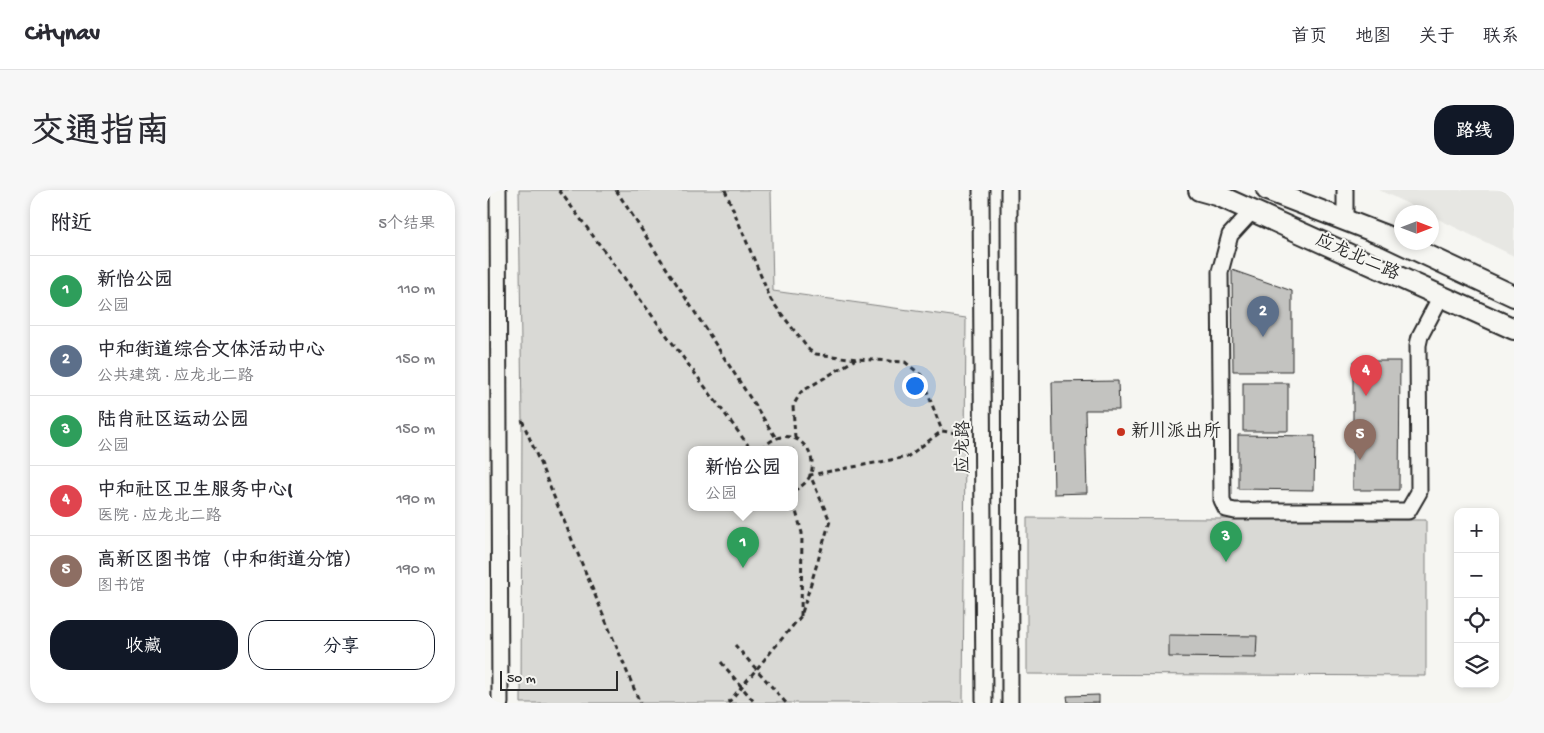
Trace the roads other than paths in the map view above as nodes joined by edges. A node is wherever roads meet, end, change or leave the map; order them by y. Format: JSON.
{"nodes":[{"id":1,"x":498,"y":190,"type":"edge"},
{"id":2,"x":981,"y":190,"type":"edge"},
{"id":3,"x":1009,"y":190,"type":"edge"},
{"id":4,"x":1199,"y":190,"type":"edge"},
{"id":5,"x":1267,"y":190,"type":"edge"},
{"id":6,"x":1345,"y":190,"type":"edge"},
{"id":7,"x":1252,"y":211,"type":"junction"},
{"id":8,"x":1345,"y":220,"type":"junction"},
{"id":9,"x":1441,"y":296,"type":"junction"},
{"id":10,"x":1514,"y":296,"type":"edge"},
{"id":11,"x":1514,"y":329,"type":"edge"},
{"id":12,"x":500,"y":703,"type":"edge"},
{"id":13,"x":984,"y":703,"type":"edge"},
{"id":14,"x":1011,"y":703,"type":"edge"}],
"edges":[{"from":1,"to":12,"type":"street"},
{"from":2,"to":13,"type":"street","name":"应龙路"},
{"from":3,"to":14,"type":"street"},
{"from":4,"to":7,"type":"main road","name":"应龙北二路"},
{"from":5,"to":8,"type":"main road","name":"应龙北二路"},
{"from":6,"to":8,"type":"street"},
{"from":7,"to":9,"type":"main road","name":"应龙北二路"},
{"from":7,"to":9,"type":"street"},
{"from":8,"to":10,"type":"main road","name":"应龙北二路"},
{"from":9,"to":11,"type":"main road","name":"应龙北二路"}]}
